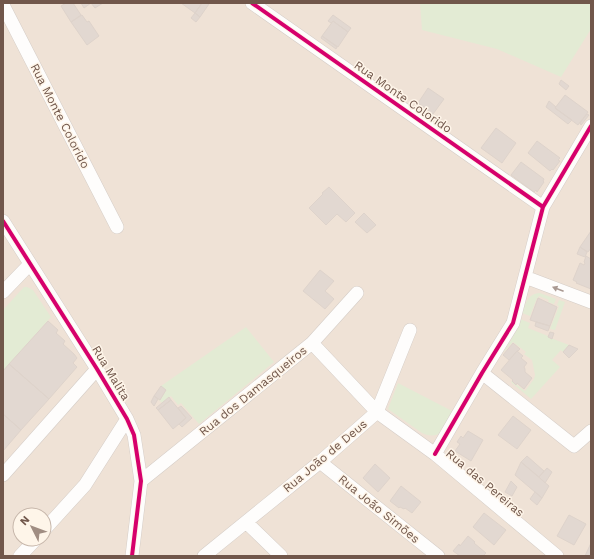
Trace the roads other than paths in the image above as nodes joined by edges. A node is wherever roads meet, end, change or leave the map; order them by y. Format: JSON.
{"nodes":[{"id":1,"x":252,"y":3,"type":"edge"},
{"id":2,"x":3,"y":5,"type":"edge"},
{"id":3,"x":591,"y":126,"type":"edge"},
{"id":4,"x":543,"y":207,"type":"junction"},
{"id":5,"x":3,"y":221,"type":"edge"},
{"id":6,"x":118,"y":227,"type":"dead end"},
{"id":7,"x":30,"y":264,"type":"junction"},
{"id":8,"x":525,"y":277,"type":"junction"},
{"id":9,"x":3,"y":292,"type":"edge"},
{"id":10,"x":357,"y":293,"type":"dead end"},
{"id":11,"x":591,"y":302,"type":"edge"},
{"id":12,"x":410,"y":330,"type":"dead end"},
{"id":13,"x":312,"y":343,"type":"junction"},
{"id":14,"x":98,"y":368,"type":"junction"},
{"id":15,"x":482,"y":373,"type":"junction"},
{"id":16,"x":377,"y":412,"type":"junction"},
{"id":17,"x":127,"y":419,"type":"junction"},
{"id":18,"x":591,"y":431,"type":"edge"},
{"id":19,"x":435,"y":454,"type":"junction"},
{"id":20,"x":320,"y":462,"type":"junction"},
{"id":21,"x":3,"y":475,"type":"edge"},
{"id":22,"x":141,"y":481,"type":"junction"},
{"id":23,"x":52,"y":521,"type":"edge"},
{"id":24,"x":246,"y":522,"type":"junction"},
{"id":25,"x":28,"y":547,"type":"edge"},
{"id":26,"x":20,"y":556,"type":"edge"},
{"id":27,"x":132,"y":556,"type":"edge"},
{"id":28,"x":204,"y":556,"type":"edge"},
{"id":29,"x":281,"y":556,"type":"edge"},
{"id":30,"x":438,"y":556,"type":"edge"},
{"id":31,"x":557,"y":556,"type":"edge"}],
"edges":[{"from":1,"to":4,"type":"street","name":"Rua Monte Colorido"},
{"from":2,"to":6,"type":"street","name":"Rua Monte Colorido"},
{"from":3,"to":4,"type":"street"},
{"from":4,"to":8,"type":"street"},
{"from":5,"to":7,"type":"street","name":"Rua Malita"},
{"from":7,"to":9,"type":"street"},
{"from":7,"to":14,"type":"street","name":"Rua Malita"},
{"from":11,"to":8,"type":"street","one_way":true},
{"from":8,"to":15,"type":"street"},
{"from":10,"to":13,"type":"street","name":"Rua dos Damasqueiros"},
{"from":12,"to":16,"type":"street","name":"Rua João de Deus"},
{"from":13,"to":16,"type":"street","name":"Rua das Pereiras"},
{"from":13,"to":22,"type":"street","name":"Rua dos Damasqueiros"},
{"from":14,"to":17,"type":"street","name":"Rua Malita"},
{"from":14,"to":21,"type":"street"},
{"from":15,"to":18,"type":"street"},
{"from":15,"to":19,"type":"street"},
{"from":16,"to":19,"type":"street","name":"Rua das Pereiras"},
{"from":16,"to":20,"type":"street","name":"Rua João de Deus"},
{"from":17,"to":22,"type":"street","name":"Rua Malita"},
{"from":17,"to":23,"type":"street"},
{"from":19,"to":31,"type":"street","name":"Rua das Pereiras"},
{"from":20,"to":24,"type":"street","name":"Rua João de Deus"},
{"from":20,"to":30,"type":"street","name":"Rua João Simões"},
{"from":22,"to":27,"type":"street","name":"Rua Malita"},
{"from":24,"to":28,"type":"street","name":"Rua João de Deus"},
{"from":24,"to":29,"type":"street"},
{"from":25,"to":26,"type":"street"}]}
